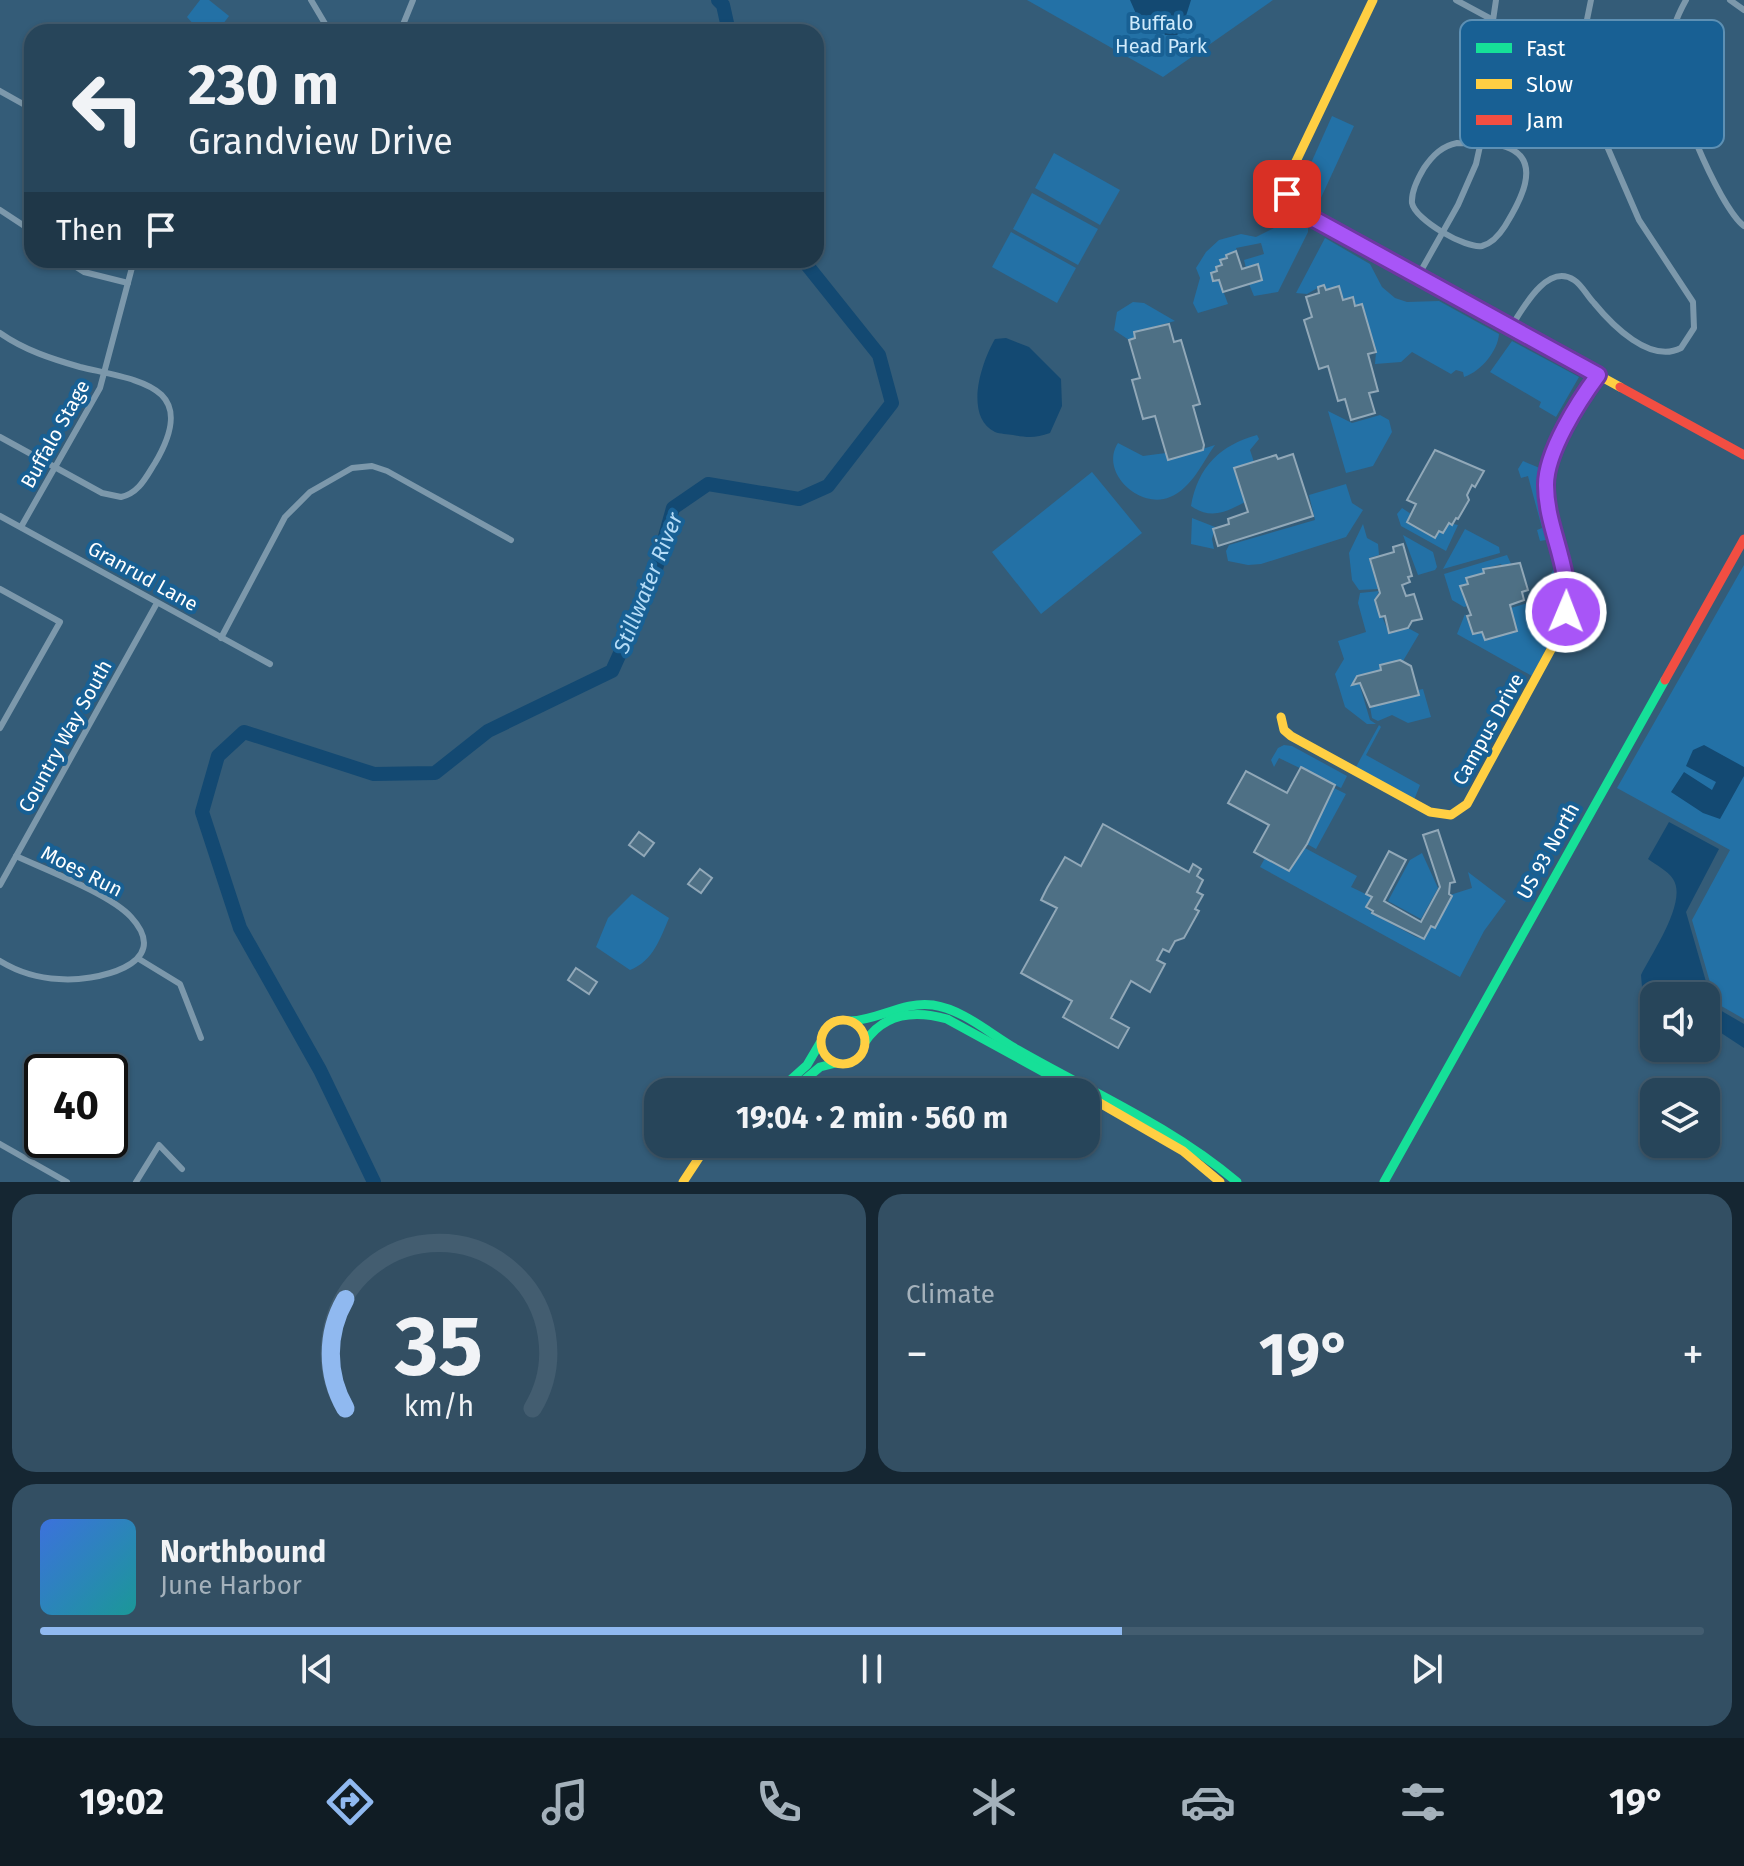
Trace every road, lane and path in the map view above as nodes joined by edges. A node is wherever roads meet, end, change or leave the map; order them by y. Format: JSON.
{"nodes":[{"id":1,"x":311,"y":0,"type":"edge"},
{"id":2,"x":413,"y":0,"type":"edge"},
{"id":3,"x":1373,"y":0,"type":"edge"},
{"id":4,"x":1456,"y":0,"type":"edge"},
{"id":5,"x":1496,"y":0,"type":"edge"},
{"id":6,"x":1591,"y":0,"type":"edge"},
{"id":7,"x":1686,"y":0,"type":"edge"},
{"id":8,"x":1730,"y":0,"type":"edge"},
{"id":9,"x":1744,"y":10,"type":"edge"},
{"id":10,"x":1493,"y":20,"type":"joint"},
{"id":11,"x":1587,"y":20,"type":"edge"},
{"id":12,"x":1678,"y":20,"type":"edge"},
{"id":13,"x":325,"y":24,"type":"edge"},
{"id":14,"x":403,"y":24,"type":"edge"},
{"id":15,"x":0,"y":91,"type":"edge"},
{"id":16,"x":24,"y":104,"type":"edge"},
{"id":17,"x":1460,"y":143,"type":"edge"},
{"id":18,"x":1481,"y":148,"type":"edge"},
{"id":19,"x":1507,"y":148,"type":"edge"},
{"id":20,"x":1608,"y":148,"type":"edge"},
{"id":21,"x":1701,"y":148,"type":"edge"},
{"id":22,"x":0,"y":210,"type":"edge"},
{"id":23,"x":24,"y":226,"type":"edge"},
{"id":24,"x":1744,"y":226,"type":"edge"},
{"id":25,"x":1443,"y":231,"type":"junction"},
{"id":26,"x":78,"y":268,"type":"edge"},
{"id":27,"x":132,"y":268,"type":"edge"},
{"id":28,"x":1418,"y":276,"type":"junction"},
{"id":29,"x":128,"y":283,"type":"junction"},
{"id":30,"x":1511,"y":327,"type":"junction"},
{"id":31,"x":0,"y":333,"type":"edge"},
{"id":32,"x":106,"y":372,"type":"junction"},
{"id":33,"x":1598,"y":375,"type":"junction"},
{"id":34,"x":0,"y":437,"type":"edge"},
{"id":35,"x":1744,"y":455,"type":"edge"},
{"id":36,"x":55,"y":467,"type":"junction"},
{"id":37,"x":0,"y":516,"type":"edge"},
{"id":38,"x":21,"y":527,"type":"junction"},
{"id":39,"x":1744,"y":539,"type":"edge"},
{"id":40,"x":511,"y":540,"type":"dead end"},
{"id":41,"x":0,"y":589,"type":"edge"},
{"id":42,"x":157,"y":603,"type":"junction"},
{"id":43,"x":221,"y":638,"type":"junction"},
{"id":44,"x":270,"y":664,"type":"dead end"},
{"id":45,"x":1281,"y":717,"type":"dead end"},
{"id":46,"x":0,"y":728,"type":"edge"},
{"id":47,"x":16,"y":856,"type":"junction"},
{"id":48,"x":0,"y":885,"type":"edge"},
{"id":49,"x":139,"y":959,"type":"junction"},
{"id":50,"x":0,"y":961,"type":"edge"},
{"id":51,"x":850,"y":1021,"type":"junction"},
{"id":52,"x":201,"y":1038,"type":"dead end"},
{"id":53,"x":821,"y":1039,"type":"junction"},
{"id":54,"x":865,"y":1042,"type":"junction"},
{"id":55,"x":836,"y":1063,"type":"junction"},
{"id":56,"x":792,"y":1078,"type":"edge"},
{"id":57,"x":807,"y":1078,"type":"edge"},
{"id":58,"x":1055,"y":1078,"type":"edge"},
{"id":59,"x":1100,"y":1103,"type":"edge"},
{"id":60,"x":0,"y":1144,"type":"edge"},
{"id":61,"x":699,"y":1158,"type":"edge"},
{"id":62,"x":182,"y":1169,"type":"dead end"},
{"id":63,"x":67,"y":1182,"type":"edge"},
{"id":64,"x":136,"y":1182,"type":"edge"},
{"id":65,"x":683,"y":1182,"type":"edge"},
{"id":66,"x":1220,"y":1182,"type":"edge"},
{"id":67,"x":1237,"y":1182,"type":"edge"},
{"id":68,"x":1384,"y":1182,"type":"edge"}],
"edges":[{"from":1,"to":13,"type":"street"},
{"from":2,"to":14,"type":"street"},
{"from":3,"to":28,"type":"main road"},
{"from":4,"to":10,"type":"street"},
{"from":5,"to":10,"type":"street"},
{"from":6,"to":11,"type":"street"},
{"from":7,"to":12,"type":"street"},
{"from":8,"to":9,"type":"street"},
{"from":15,"to":16,"type":"street"},
{"from":17,"to":25,"type":"street"},
{"from":18,"to":25,"type":"street"},
{"from":19,"to":25,"type":"street"},
{"from":20,"to":30,"type":"street"},
{"from":21,"to":24,"type":"street"},
{"from":22,"to":23,"type":"street"},
{"from":25,"to":28,"type":"street"},
{"from":26,"to":29,"type":"street"},
{"from":27,"to":29,"type":"street","name":"Buffalo Stage"},
{"from":28,"to":30,"type":"main road"},
{"from":29,"to":32,"type":"street","name":"Buffalo Stage"},
{"from":30,"to":33,"type":"main road"},
{"from":31,"to":32,"type":"street"},
{"from":32,"to":36,"type":"street","name":"Buffalo Stage"},
{"from":32,"to":36,"type":"street"},
{"from":33,"to":35,"type":"main road"},
{"from":33,"to":45,"type":"main road","name":"Campus Drive"},
{"from":34,"to":36,"type":"street"},
{"from":36,"to":38,"type":"street","name":"Buffalo Stage"},
{"from":37,"to":38,"type":"street","name":"Granrud Lane"},
{"from":38,"to":42,"type":"street","name":"Granrud Lane"},
{"from":39,"to":68,"type":"main road","name":"US 93 North"},
{"from":40,"to":43,"type":"street"},
{"from":41,"to":46,"type":"street"},
{"from":42,"to":43,"type":"street","name":"Granrud Lane"},
{"from":42,"to":47,"type":"street","name":"Country Way South"},
{"from":43,"to":44,"type":"street","name":"Granrud Lane"},
{"from":47,"to":48,"type":"street","name":"Country Way South"},
{"from":47,"to":49,"type":"street","name":"Moes Run"},
{"from":49,"to":50,"type":"street"},
{"from":49,"to":52,"type":"street"},
{"from":51,"to":53,"type":"main road"},
{"from":51,"to":54,"type":"main road"},
{"from":51,"to":67,"type":"main road"},
{"from":53,"to":55,"type":"main road"},
{"from":53,"to":56,"type":"main road"},
{"from":54,"to":55,"type":"main road"},
{"from":54,"to":58,"type":"main road"},
{"from":55,"to":57,"type":"main road"},
{"from":59,"to":66,"type":"main road"},
{"from":60,"to":63,"type":"street"},
{"from":61,"to":65,"type":"main road"},
{"from":62,"to":64,"type":"street"}]}
